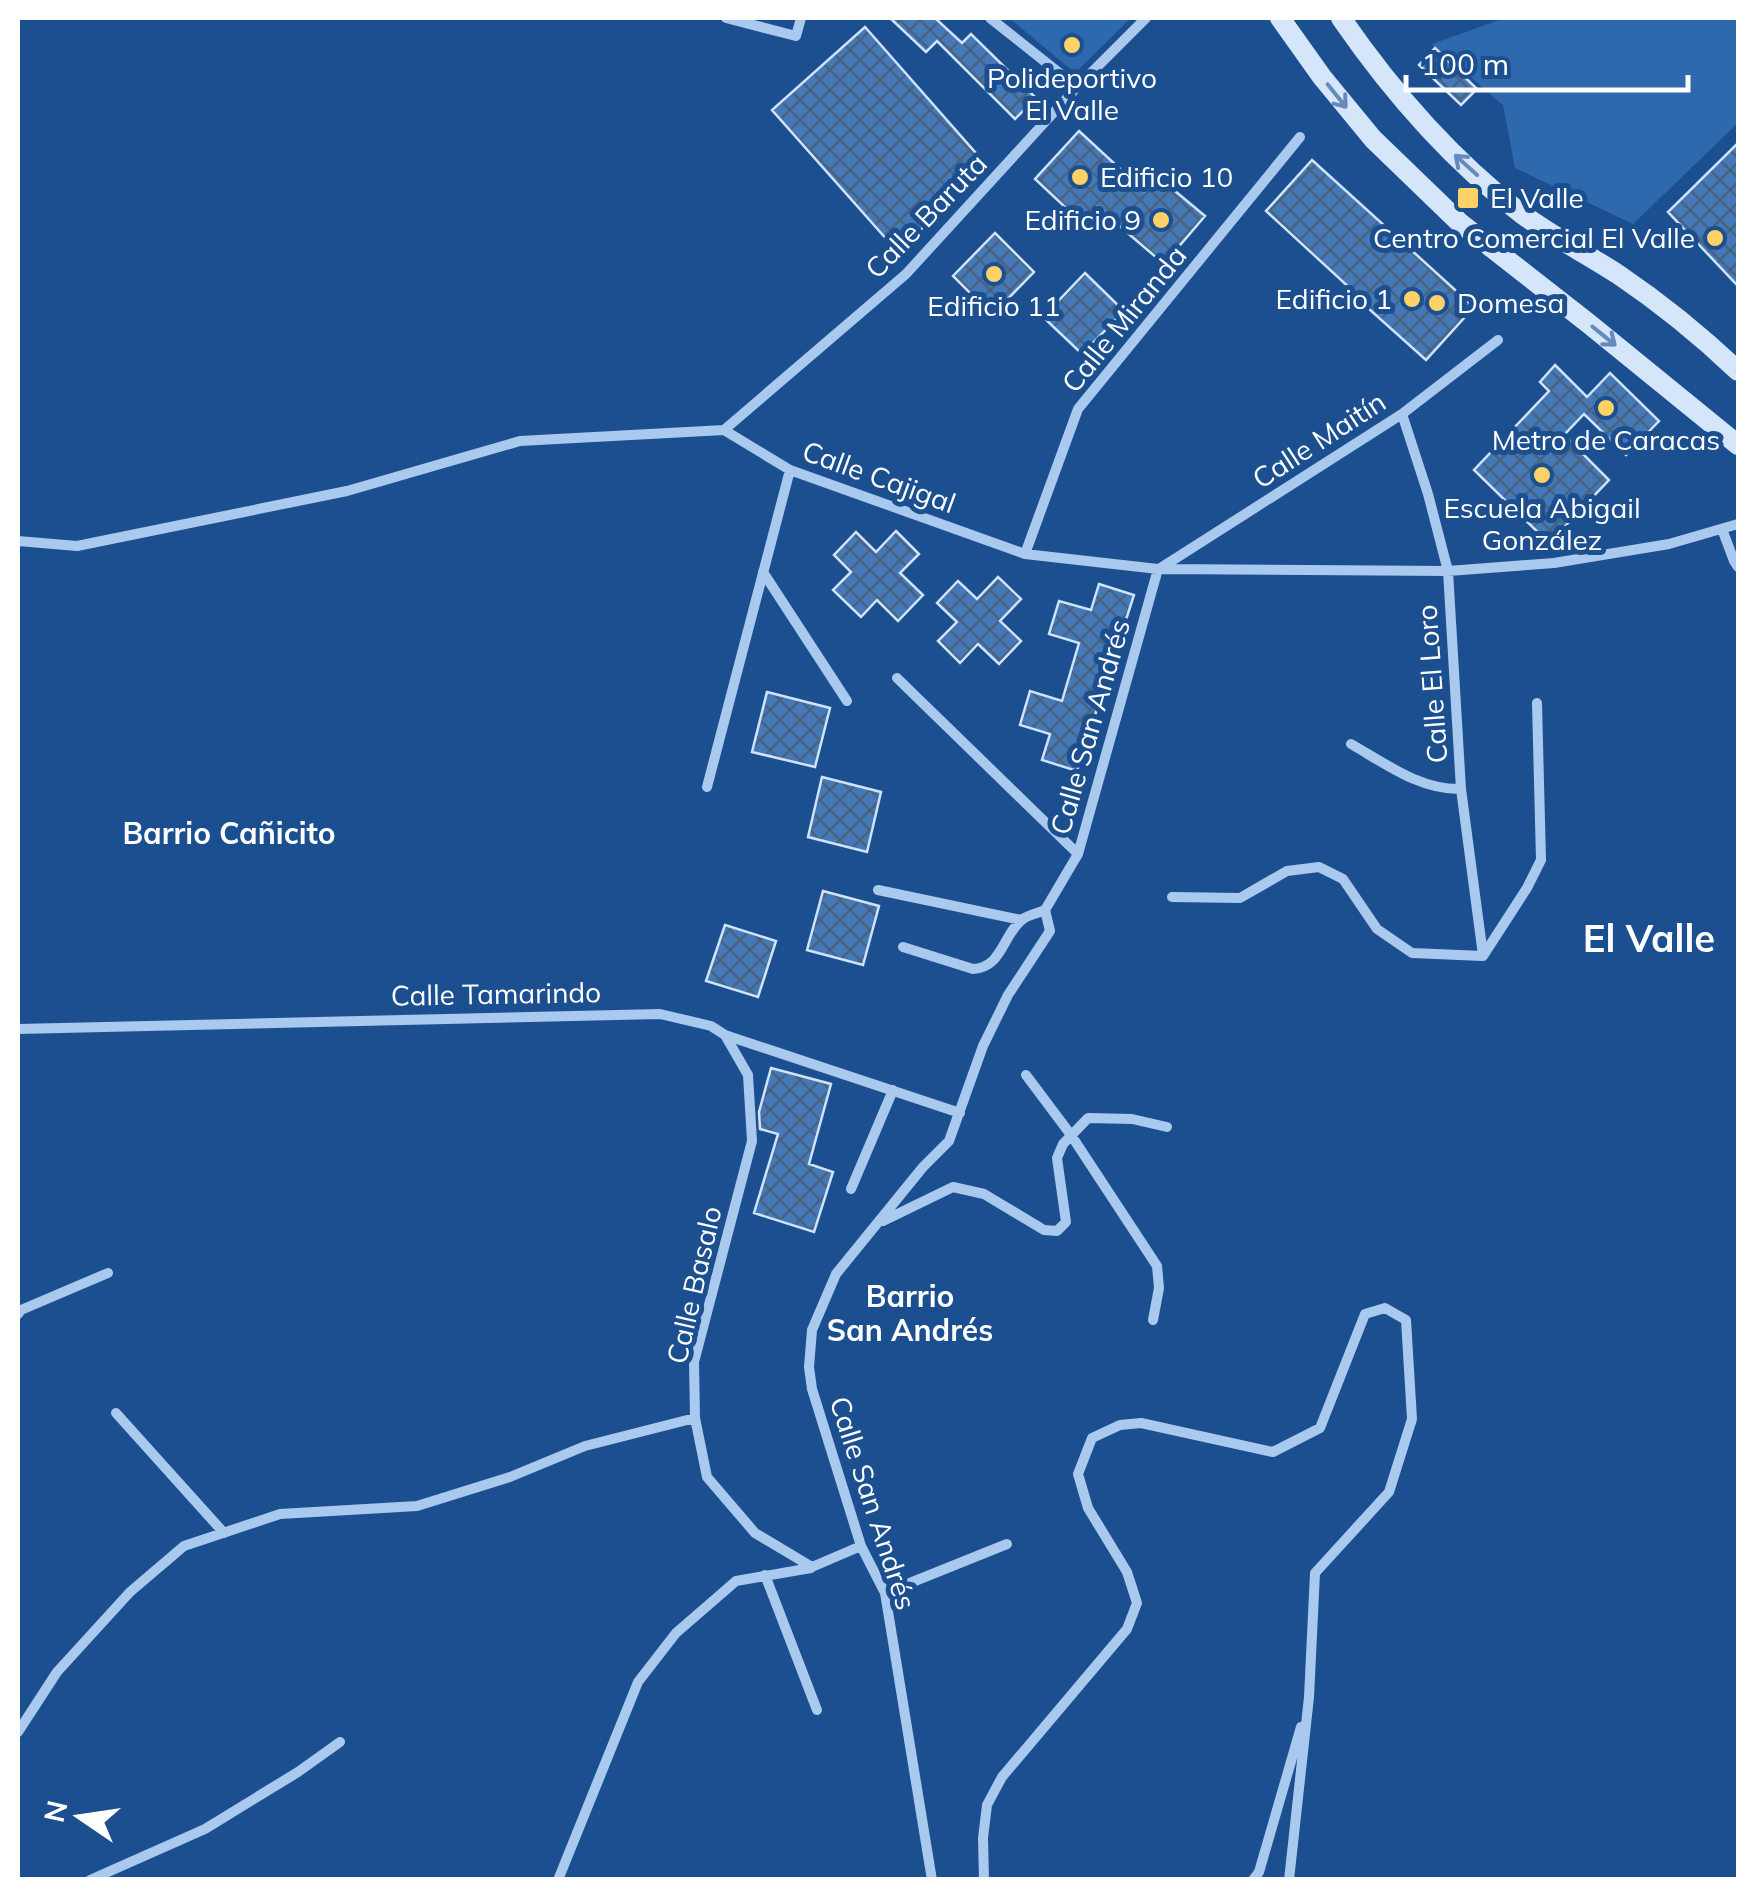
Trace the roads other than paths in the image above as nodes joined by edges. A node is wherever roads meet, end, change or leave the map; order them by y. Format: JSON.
{"nodes":[{"id":1,"x":726,"y":18,"type":"edge"},
{"id":2,"x":801,"y":18,"type":"edge"},
{"id":3,"x":990,"y":18,"type":"edge"},
{"id":4,"x":1146,"y":18,"type":"edge"},
{"id":5,"x":1280,"y":18,"type":"edge"},
{"id":6,"x":1341,"y":18,"type":"edge"},
{"id":7,"x":1077,"y":87,"type":"junction"},
{"id":8,"x":1300,"y":138,"type":"dead end"},
{"id":9,"x":1498,"y":340,"type":"dead end"},
{"id":10,"x":1738,"y":372,"type":"edge"},
{"id":11,"x":1402,"y":414,"type":"junction"},
{"id":12,"x":724,"y":430,"type":"junction"},
{"id":13,"x":1738,"y":445,"type":"edge"},
{"id":14,"x":790,"y":470,"type":"junction"},
{"id":15,"x":1738,"y":524,"type":"edge"},
{"id":16,"x":1722,"y":528,"type":"junction"},
{"id":17,"x":18,"y":541,"type":"edge"},
{"id":18,"x":1025,"y":554,"type":"junction"},
{"id":19,"x":1738,"y":568,"type":"edge"},
{"id":20,"x":1158,"y":569,"type":"junction"},
{"id":21,"x":1448,"y":571,"type":"junction"},
{"id":22,"x":763,"y":572,"type":"junction"},
{"id":23,"x":898,"y":678,"type":"dead end"},
{"id":24,"x":847,"y":702,"type":"dead end"},
{"id":25,"x":1537,"y":702,"type":"dead end"},
{"id":26,"x":1351,"y":744,"type":"dead end"},
{"id":27,"x":707,"y":787,"type":"dead end"},
{"id":28,"x":1461,"y":789,"type":"junction"},
{"id":29,"x":1078,"y":854,"type":"junction"},
{"id":30,"x":878,"y":890,"type":"dead end"},
{"id":31,"x":1172,"y":896,"type":"dead end"},
{"id":32,"x":1045,"y":910,"type":"junction"},
{"id":33,"x":1021,"y":920,"type":"junction"},
{"id":34,"x":904,"y":947,"type":"dead end"},
{"id":35,"x":1483,"y":956,"type":"junction"},
{"id":36,"x":18,"y":1029,"type":"edge"},
{"id":37,"x":725,"y":1035,"type":"junction"},
{"id":38,"x":1026,"y":1075,"type":"dead end"},
{"id":39,"x":893,"y":1090,"type":"junction"},
{"id":40,"x":960,"y":1113,"type":"junction"},
{"id":41,"x":1167,"y":1127,"type":"dead end"},
{"id":42,"x":1071,"y":1135,"type":"junction"},
{"id":43,"x":851,"y":1189,"type":"dead end"},
{"id":44,"x":878,"y":1224,"type":"junction"},
{"id":45,"x":108,"y":1274,"type":"dead end"},
{"id":46,"x":18,"y":1314,"type":"edge"},
{"id":47,"x":1153,"y":1320,"type":"dead end"},
{"id":48,"x":116,"y":1413,"type":"dead end"},
{"id":49,"x":695,"y":1418,"type":"junction"},
{"id":50,"x":224,"y":1533,"type":"junction"},
{"id":51,"x":1008,"y":1544,"type":"dead end"},
{"id":52,"x":862,"y":1546,"type":"junction"},
{"id":53,"x":812,"y":1567,"type":"junction"},
{"id":54,"x":765,"y":1575,"type":"junction"},
{"id":55,"x":884,"y":1593,"type":"junction"},
{"id":56,"x":1309,"y":1697,"type":"junction"},
{"id":57,"x":817,"y":1710,"type":"dead end"},
{"id":58,"x":18,"y":1732,"type":"edge"},
{"id":59,"x":340,"y":1742,"type":"dead end"},
{"id":60,"x":90,"y":1880,"type":"edge"},
{"id":61,"x":558,"y":1880,"type":"edge"},
{"id":62,"x":932,"y":1880,"type":"edge"},
{"id":63,"x":984,"y":1880,"type":"edge"},
{"id":64,"x":1253,"y":1880,"type":"edge"},
{"id":65,"x":1289,"y":1880,"type":"edge"}],
"edges":[{"from":1,"to":2,"type":"street"},
{"from":3,"to":7,"type":"street"},
{"from":4,"to":7,"type":"street","name":"Calle Baruta"},
{"from":5,"to":13,"type":"main road","one_way":true},
{"from":10,"to":6,"type":"main road","one_way":true},
{"from":7,"to":12,"type":"street","name":"Calle Baruta"},
{"from":8,"to":18,"type":"street","name":"Calle Miranda"},
{"from":9,"to":11,"type":"street","name":"Calle Maitín"},
{"from":11,"to":20,"type":"street","name":"Calle Maitín"},
{"from":11,"to":21,"type":"street","name":"Calle El Loro"},
{"from":12,"to":14,"type":"street","name":"Calle Cajigal"},
{"from":12,"to":17,"type":"street"},
{"from":14,"to":18,"type":"street","name":"Calle Cajigal"},
{"from":14,"to":22,"type":"street"},
{"from":15,"to":16,"type":"street","name":"Calle Cajigal"},
{"from":16,"to":19,"type":"street"},
{"from":16,"to":21,"type":"street","name":"Calle Cajigal"},
{"from":18,"to":20,"type":"street","name":"Calle Cajigal"},
{"from":20,"to":21,"type":"street","name":"Calle Cajigal"},
{"from":20,"to":29,"type":"street","name":"Calle San Andrés"},
{"from":21,"to":28,"type":"street","name":"Calle El Loro"},
{"from":22,"to":24,"type":"street"},
{"from":22,"to":27,"type":"street"},
{"from":23,"to":29,"type":"street"},
{"from":25,"to":35,"type":"street"},
{"from":26,"to":28,"type":"street"},
{"from":28,"to":35,"type":"street","name":"Calle El Loro"},
{"from":29,"to":32,"type":"street","name":"Calle San Andrés"},
{"from":30,"to":33,"type":"street"},
{"from":31,"to":35,"type":"street"},
{"from":32,"to":33,"type":"street"},
{"from":32,"to":40,"type":"street","name":"Calle San Andrés"},
{"from":33,"to":34,"type":"street"},
{"from":36,"to":37,"type":"street","name":"Calle Tamarindo"},
{"from":37,"to":39,"type":"street","name":"Calle Tamarindo"},
{"from":37,"to":49,"type":"street","name":"Calle Basalo"},
{"from":38,"to":42,"type":"street"},
{"from":39,"to":40,"type":"street","name":"Calle Tamarindo"},
{"from":39,"to":43,"type":"street"},
{"from":40,"to":44,"type":"street","name":"Calle San Andrés"},
{"from":41,"to":42,"type":"street"},
{"from":42,"to":44,"type":"street"},
{"from":42,"to":47,"type":"street"},
{"from":44,"to":52,"type":"street","name":"Calle San Andrés"},
{"from":45,"to":46,"type":"street"},
{"from":48,"to":50,"type":"street"},
{"from":49,"to":50,"type":"street"},
{"from":49,"to":53,"type":"street","name":"Calle Basalo"},
{"from":50,"to":58,"type":"street"},
{"from":51,"to":55,"type":"street"},
{"from":52,"to":53,"type":"street"},
{"from":52,"to":55,"type":"street","name":"Calle San Andrés"},
{"from":53,"to":54,"type":"street"},
{"from":54,"to":57,"type":"street"},
{"from":54,"to":61,"type":"street"},
{"from":55,"to":62,"type":"street","name":"Calle San Andrés"},
{"from":56,"to":63,"type":"street"},
{"from":56,"to":64,"type":"street"},
{"from":56,"to":65,"type":"street"},
{"from":59,"to":60,"type":"street"}]}
